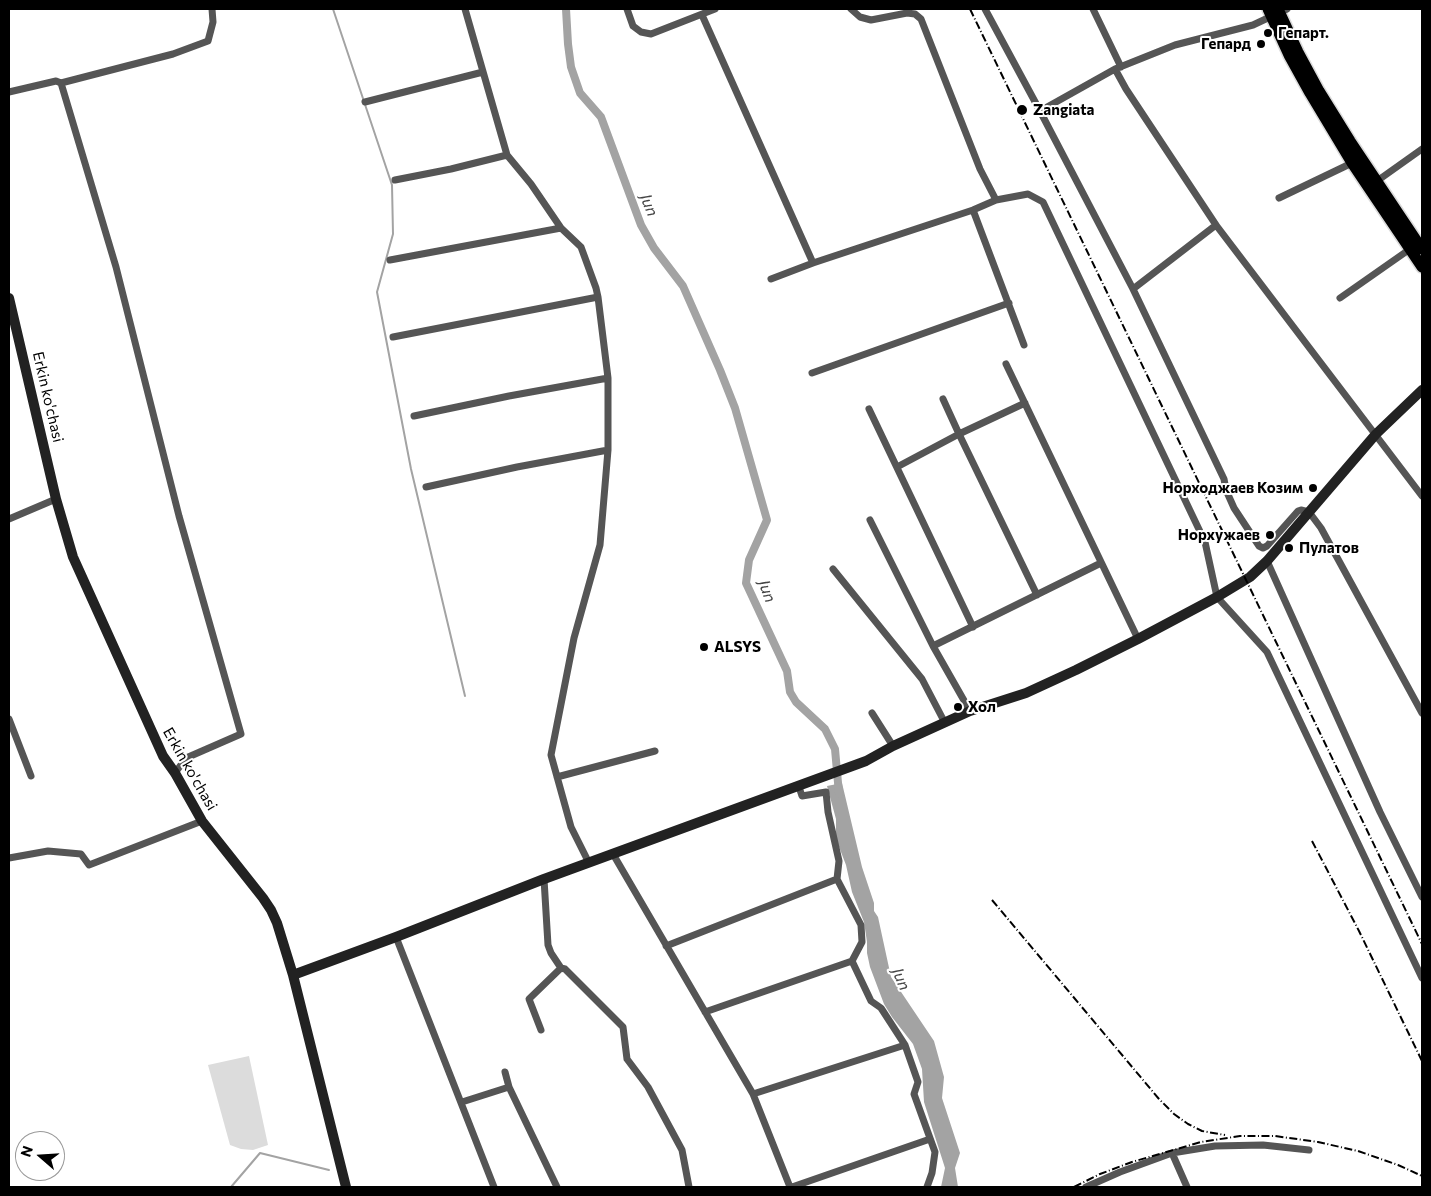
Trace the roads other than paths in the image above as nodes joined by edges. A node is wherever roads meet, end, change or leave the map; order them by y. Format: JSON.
{"nodes":[{"id":1,"x":212,"y":9,"type":"edge"},
{"id":2,"x":465,"y":9,"type":"edge"},
{"id":3,"x":628,"y":9,"type":"edge"},
{"id":4,"x":715,"y":9,"type":"edge"},
{"id":5,"x":851,"y":9,"type":"edge"},
{"id":6,"x":985,"y":9,"type":"edge"},
{"id":7,"x":1093,"y":9,"type":"edge"},
{"id":8,"x":1276,"y":11,"type":"edge"},
{"id":9,"x":702,"y":15,"type":"junction"},
{"id":10,"x":1118,"y":68,"type":"junction"},
{"id":11,"x":483,"y":72,"type":"junction"},
{"id":12,"x":60,"y":83,"type":"junction"},
{"id":13,"x":9,"y":92,"type":"edge"},
{"id":14,"x":366,"y":102,"type":"dead end"},
{"id":15,"x":1040,"y":110,"type":"junction"},
{"id":16,"x":1422,"y":149,"type":"edge"},
{"id":17,"x":506,"y":155,"type":"junction"},
{"id":18,"x":1352,"y":163,"type":"junction"},
{"id":19,"x":395,"y":180,"type":"dead end"},
{"id":20,"x":1377,"y":181,"type":"junction"},
{"id":21,"x":1279,"y":198,"type":"dead end"},
{"id":22,"x":996,"y":200,"type":"junction"},
{"id":23,"x":973,"y":210,"type":"junction"},
{"id":24,"x":1216,"y":225,"type":"junction"},
{"id":25,"x":561,"y":228,"type":"junction"},
{"id":26,"x":1418,"y":247,"type":"edge"},
{"id":27,"x":390,"y":260,"type":"dead end"},
{"id":28,"x":813,"y":263,"type":"junction"},
{"id":29,"x":1422,"y":268,"type":"edge"},
{"id":30,"x":771,"y":279,"type":"dead end"},
{"id":31,"x":1133,"y":289,"type":"junction"},
{"id":32,"x":598,"y":296,"type":"junction"},
{"id":33,"x":9,"y":298,"type":"edge"},
{"id":34,"x":1340,"y":298,"type":"dead end"},
{"id":35,"x":1009,"y":303,"type":"junction"},
{"id":36,"x":393,"y":337,"type":"dead end"},
{"id":37,"x":1024,"y":345,"type":"dead end"},
{"id":38,"x":1006,"y":364,"type":"dead end"},
{"id":39,"x":812,"y":373,"type":"dead end"},
{"id":40,"x":608,"y":378,"type":"junction"},
{"id":41,"x":1422,"y":390,"type":"edge"},
{"id":42,"x":943,"y":399,"type":"dead end"},
{"id":43,"x":1024,"y":403,"type":"junction"},
{"id":44,"x":869,"y":409,"type":"dead end"},
{"id":45,"x":414,"y":416,"type":"dead end"},
{"id":46,"x":959,"y":434,"type":"junction"},
{"id":47,"x":1376,"y":434,"type":"junction"},
{"id":48,"x":608,"y":450,"type":"junction"},
{"id":49,"x":897,"y":467,"type":"junction"},
{"id":50,"x":426,"y":487,"type":"dead end"},
{"id":51,"x":1422,"y":496,"type":"edge"},
{"id":52,"x":56,"y":499,"type":"junction"},
{"id":53,"x":1309,"y":512,"type":"junction"},
{"id":54,"x":9,"y":519,"type":"edge"},
{"id":55,"x":870,"y":520,"type":"dead end"},
{"id":56,"x":1267,"y":561,"type":"junction"},
{"id":57,"x":1101,"y":563,"type":"junction"},
{"id":58,"x":833,"y":569,"type":"dead end"},
{"id":59,"x":1036,"y":595,"type":"junction"},
{"id":60,"x":1217,"y":597,"type":"junction"},
{"id":61,"x":973,"y":626,"type":"junction"},
{"id":62,"x":1138,"y":639,"type":"junction"},
{"id":63,"x":933,"y":646,"type":"junction"},
{"id":64,"x":970,"y":711,"type":"junction"},
{"id":65,"x":872,"y":713,"type":"dead end"},
{"id":66,"x":1422,"y":713,"type":"edge"},
{"id":67,"x":9,"y":719,"type":"edge"},
{"id":68,"x":945,"y":723,"type":"junction"},
{"id":69,"x":893,"y":746,"type":"junction"},
{"id":70,"x":655,"y":751,"type":"dead end"},
{"id":71,"x":175,"y":773,"type":"junction"},
{"id":72,"x":31,"y":776,"type":"dead end"},
{"id":73,"x":557,"y":777,"type":"junction"},
{"id":74,"x":799,"y":787,"type":"junction"},
{"id":75,"x":202,"y":822,"type":"junction"},
{"id":76,"x":613,"y":854,"type":"junction"},
{"id":77,"x":9,"y":858,"type":"edge"},
{"id":78,"x":589,"y":863,"type":"junction"},
{"id":79,"x":544,"y":879,"type":"junction"},
{"id":80,"x":837,"y":879,"type":"junction"},
{"id":81,"x":1422,"y":897,"type":"edge"},
{"id":82,"x":396,"y":937,"type":"junction"},
{"id":83,"x":666,"y":946,"type":"junction"},
{"id":84,"x":852,"y":961,"type":"junction"},
{"id":85,"x":561,"y":968,"type":"junction"},
{"id":86,"x":292,"y":975,"type":"junction"},
{"id":87,"x":1422,"y":978,"type":"edge"},
{"id":88,"x":705,"y":1012,"type":"junction"},
{"id":89,"x":542,"y":1030,"type":"dead end"},
{"id":90,"x":905,"y":1045,"type":"junction"},
{"id":91,"x":505,"y":1072,"type":"dead end"},
{"id":92,"x":509,"y":1087,"type":"junction"},
{"id":93,"x":753,"y":1094,"type":"junction"},
{"id":94,"x":462,"y":1102,"type":"junction"},
{"id":95,"x":930,"y":1139,"type":"junction"},
{"id":96,"x":1309,"y":1150,"type":"dead end"},
{"id":97,"x":1172,"y":1153,"type":"junction"},
{"id":98,"x":346,"y":1187,"type":"edge"},
{"id":99,"x":494,"y":1187,"type":"edge"},
{"id":100,"x":557,"y":1187,"type":"edge"},
{"id":101,"x":689,"y":1187,"type":"edge"},
{"id":102,"x":791,"y":1187,"type":"edge"},
{"id":103,"x":927,"y":1187,"type":"edge"},
{"id":104,"x":1086,"y":1187,"type":"edge"},
{"id":105,"x":1187,"y":1187,"type":"edge"}],
"edges":[{"from":1,"to":12,"type":"street"},
{"from":2,"to":11,"type":"street"},
{"from":3,"to":9,"type":"street"},
{"from":4,"to":9,"type":"street"},
{"from":5,"to":22,"type":"street"},
{"from":6,"to":15,"type":"street"},
{"from":7,"to":10,"type":"street"},
{"from":8,"to":10,"type":"street"},
{"from":8,"to":18,"type":"main road"},
{"from":8,"to":20,"type":"main road"},
{"from":9,"to":28,"type":"street"},
{"from":10,"to":15,"type":"street"},
{"from":10,"to":24,"type":"street"},
{"from":11,"to":14,"type":"street"},
{"from":11,"to":17,"type":"street"},
{"from":12,"to":13,"type":"street"},
{"from":12,"to":71,"type":"street"},
{"from":15,"to":31,"type":"street"},
{"from":16,"to":20,"type":"street"},
{"from":17,"to":19,"type":"street"},
{"from":17,"to":25,"type":"street"},
{"from":18,"to":21,"type":"street"},
{"from":18,"to":26,"type":"main road"},
{"from":20,"to":26,"type":"main road"},
{"from":22,"to":23,"type":"street"},
{"from":22,"to":60,"type":"street"},
{"from":23,"to":28,"type":"street"},
{"from":23,"to":35,"type":"street"},
{"from":24,"to":31,"type":"street"},
{"from":24,"to":47,"type":"street"},
{"from":25,"to":27,"type":"street"},
{"from":25,"to":32,"type":"street"},
{"from":26,"to":29,"type":"main road"},
{"from":26,"to":34,"type":"street"},
{"from":28,"to":30,"type":"street"},
{"from":31,"to":53,"type":"street"},
{"from":32,"to":36,"type":"street"},
{"from":32,"to":40,"type":"street"},
{"from":33,"to":52,"type":"main road","name":"Erkin ko'chasi"},
{"from":35,"to":37,"type":"street"},
{"from":35,"to":39,"type":"street"},
{"from":38,"to":43,"type":"street"},
{"from":40,"to":45,"type":"street"},
{"from":40,"to":48,"type":"street"},
{"from":41,"to":47,"type":"main road"},
{"from":42,"to":46,"type":"street"},
{"from":43,"to":46,"type":"street"},
{"from":43,"to":57,"type":"street"},
{"from":44,"to":49,"type":"street"},
{"from":46,"to":49,"type":"street"},
{"from":46,"to":59,"type":"street"},
{"from":47,"to":51,"type":"street"},
{"from":47,"to":53,"type":"main road"},
{"from":48,"to":50,"type":"street"},
{"from":48,"to":73,"type":"street"},
{"from":49,"to":61,"type":"street"},
{"from":52,"to":54,"type":"street"},
{"from":52,"to":71,"type":"main road","name":"Erkin ko'chasi"},
{"from":53,"to":56,"type":"main road"},
{"from":53,"to":66,"type":"street"},
{"from":55,"to":63,"type":"street"},
{"from":56,"to":60,"type":"main road"},
{"from":56,"to":81,"type":"street"},
{"from":57,"to":59,"type":"street"},
{"from":57,"to":62,"type":"street"},
{"from":58,"to":68,"type":"street"},
{"from":59,"to":61,"type":"street"},
{"from":60,"to":62,"type":"main road"},
{"from":60,"to":87,"type":"street"},
{"from":61,"to":63,"type":"street"},
{"from":62,"to":64,"type":"main road"},
{"from":63,"to":64,"type":"street"},
{"from":64,"to":68,"type":"main road"},
{"from":65,"to":69,"type":"street"},
{"from":67,"to":72,"type":"street"},
{"from":68,"to":69,"type":"main road"},
{"from":69,"to":74,"type":"main road"},
{"from":70,"to":73,"type":"street"},
{"from":71,"to":75,"type":"main road","name":"Erkin ko'chasi"},
{"from":73,"to":78,"type":"street"},
{"from":74,"to":76,"type":"main road"},
{"from":74,"to":80,"type":"street"},
{"from":75,"to":77,"type":"street"},
{"from":75,"to":86,"type":"main road","name":"Erkin ko'chasi"},
{"from":76,"to":78,"type":"main road"},
{"from":76,"to":83,"type":"street"},
{"from":78,"to":79,"type":"main road"},
{"from":79,"to":82,"type":"main road"},
{"from":79,"to":85,"type":"street"},
{"from":80,"to":83,"type":"street"},
{"from":80,"to":84,"type":"street"},
{"from":82,"to":86,"type":"main road"},
{"from":82,"to":94,"type":"street"},
{"from":83,"to":88,"type":"street"},
{"from":84,"to":88,"type":"street"},
{"from":84,"to":90,"type":"street"},
{"from":85,"to":89,"type":"street"},
{"from":85,"to":101,"type":"street"},
{"from":86,"to":98,"type":"main road","name":"Erkin ko'chasi"},
{"from":88,"to":93,"type":"street"},
{"from":90,"to":93,"type":"street"},
{"from":90,"to":95,"type":"street"},
{"from":91,"to":92,"type":"street"},
{"from":92,"to":94,"type":"street"},
{"from":92,"to":100,"type":"street"},
{"from":93,"to":102,"type":"street"},
{"from":94,"to":99,"type":"street"},
{"from":95,"to":102,"type":"street"},
{"from":95,"to":103,"type":"street"},
{"from":96,"to":97,"type":"street"},
{"from":97,"to":104,"type":"street"},
{"from":97,"to":105,"type":"street"}]}
